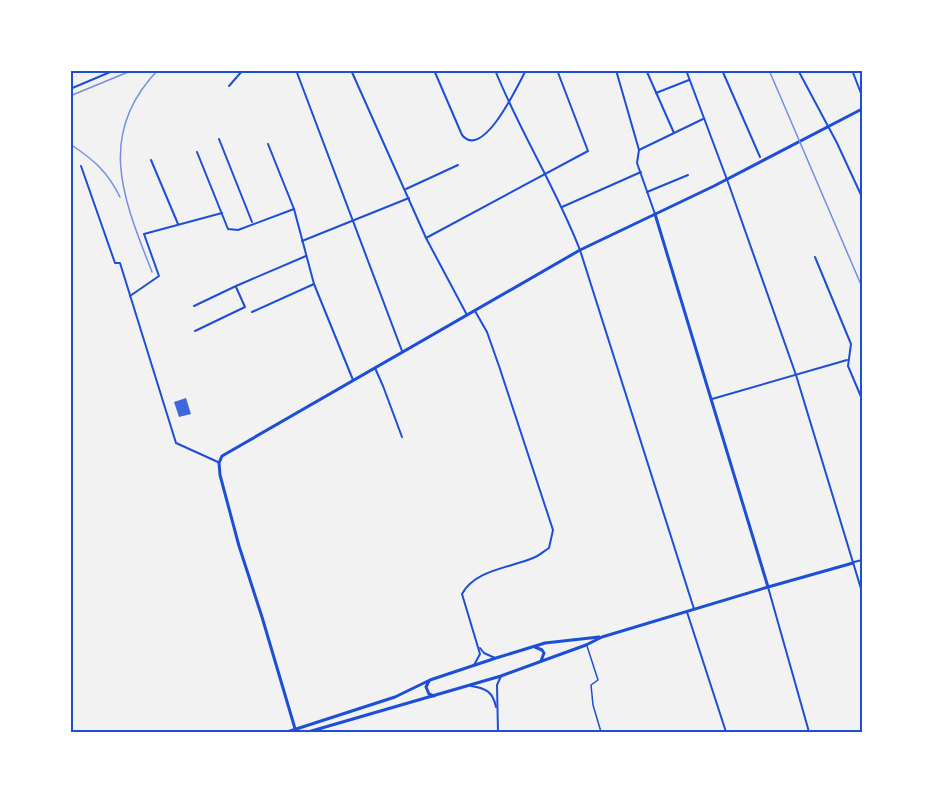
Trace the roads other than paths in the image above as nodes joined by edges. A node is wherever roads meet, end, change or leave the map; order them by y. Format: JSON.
{"nodes":[{"id":1,"x":116,"y":70,"type":"edge"},
{"id":2,"x":243,"y":70,"type":"edge"},
{"id":3,"x":296,"y":70,"type":"edge"},
{"id":4,"x":351,"y":70,"type":"edge"},
{"id":5,"x":434,"y":70,"type":"edge"},
{"id":6,"x":495,"y":70,"type":"edge"},
{"id":7,"x":526,"y":70,"type":"edge"},
{"id":8,"x":557,"y":70,"type":"edge"},
{"id":9,"x":616,"y":70,"type":"edge"},
{"id":10,"x":686,"y":70,"type":"edge"},
{"id":11,"x":722,"y":70,"type":"edge"},
{"id":12,"x":798,"y":70,"type":"edge"},
{"id":13,"x":852,"y":70,"type":"edge"},
{"id":14,"x":647,"y":72,"type":"dead end"},
{"id":15,"x":689,"y":80,"type":"junction"},
{"id":16,"x":229,"y":86,"type":"dead end"},
{"id":17,"x":70,"y":89,"type":"edge"},
{"id":18,"x":656,"y":93,"type":"junction"},
{"id":19,"x":862,"y":96,"type":"edge"},
{"id":20,"x":508,"y":104,"type":"junction"},
{"id":21,"x":862,"y":109,"type":"edge"},
{"id":22,"x":704,"y":119,"type":"junction"},
{"id":23,"x":674,"y":133,"type":"junction"},
{"id":24,"x":219,"y":138,"type":"dead end"},
{"id":25,"x":268,"y":144,"type":"dead end"},
{"id":26,"x":639,"y":150,"type":"junction"},
{"id":27,"x":197,"y":153,"type":"dead end"},
{"id":28,"x":760,"y":157,"type":"dead end"},
{"id":29,"x":151,"y":160,"type":"dead end"},
{"id":30,"x":458,"y":165,"type":"dead end"},
{"id":31,"x":81,"y":166,"type":"dead end"},
{"id":32,"x":641,"y":172,"type":"junction"},
{"id":33,"x":545,"y":174,"type":"junction"},
{"id":34,"x":688,"y":174,"type":"dead end"},
{"id":35,"x":405,"y":189,"type":"junction"},
{"id":36,"x":647,"y":192,"type":"junction"},
{"id":37,"x":862,"y":197,"type":"edge"},
{"id":38,"x":409,"y":198,"type":"junction"},
{"id":39,"x":562,"y":207,"type":"junction"},
{"id":40,"x":294,"y":209,"type":"junction"},
{"id":41,"x":222,"y":213,"type":"junction"},
{"id":42,"x":655,"y":214,"type":"junction"},
{"id":43,"x":352,"y":222,"type":"junction"},
{"id":44,"x":178,"y":224,"type":"junction"},
{"id":45,"x":253,"y":224,"type":"junction"},
{"id":46,"x":426,"y":238,"type":"junction"},
{"id":47,"x":302,"y":241,"type":"junction"},
{"id":48,"x":580,"y":250,"type":"junction"},
{"id":49,"x":306,"y":256,"type":"junction"},
{"id":50,"x":815,"y":257,"type":"dead end"},
{"id":51,"x":314,"y":284,"type":"junction"},
{"id":52,"x":236,"y":286,"type":"junction"},
{"id":53,"x":130,"y":296,"type":"junction"},
{"id":54,"x":194,"y":306,"type":"dead end"},
{"id":55,"x":475,"y":311,"type":"junction"},
{"id":56,"x":252,"y":312,"type":"dead end"},
{"id":57,"x":467,"y":315,"type":"junction"},
{"id":58,"x":195,"y":331,"type":"dead end"},
{"id":59,"x":402,"y":353,"type":"junction"},
{"id":60,"x":849,"y":360,"type":"junction"},
{"id":61,"x":375,"y":368,"type":"junction"},
{"id":62,"x":796,"y":375,"type":"junction"},
{"id":63,"x":353,"y":380,"type":"junction"},
{"id":64,"x":712,"y":399,"type":"junction"},
{"id":65,"x":862,"y":399,"type":"edge"},
{"id":66,"x":402,"y":437,"type":"dead end"},
{"id":67,"x":219,"y":463,"type":"junction"},
{"id":68,"x":862,"y":560,"type":"edge"},
{"id":69,"x":853,"y":563,"type":"junction"},
{"id":70,"x":768,"y":587,"type":"junction"},
{"id":71,"x":862,"y":592,"type":"edge"},
{"id":72,"x":694,"y":609,"type":"junction"},
{"id":73,"x":687,"y":612,"type":"junction"},
{"id":74,"x":602,"y":637,"type":"junction"},
{"id":75,"x":586,"y":645,"type":"junction"},
{"id":76,"x":479,"y":646,"type":"junction"},
{"id":77,"x":534,"y":647,"type":"junction"},
{"id":78,"x":496,"y":658,"type":"junction"},
{"id":79,"x":538,"y":664,"type":"junction"},
{"id":80,"x":474,"y":665,"type":"junction"},
{"id":81,"x":501,"y":676,"type":"junction"},
{"id":82,"x":430,"y":680,"type":"junction"},
{"id":83,"x":470,"y":686,"type":"junction"},
{"id":84,"x":435,"y":697,"type":"junction"},
{"id":85,"x":497,"y":715,"type":"junction"},
{"id":86,"x":295,"y":731,"type":"edge"},
{"id":87,"x":287,"y":732,"type":"edge"},
{"id":88,"x":308,"y":732,"type":"edge"},
{"id":89,"x":498,"y":732,"type":"edge"},
{"id":90,"x":601,"y":732,"type":"edge"},
{"id":91,"x":726,"y":732,"type":"edge"},
{"id":92,"x":809,"y":732,"type":"edge"}],
"edges":[{"from":1,"to":17,"type":"street"},
{"from":2,"to":16,"type":"street"},
{"from":3,"to":43,"type":"street"},
{"from":4,"to":35,"type":"street"},
{"from":5,"to":20,"type":"street"},
{"from":6,"to":20,"type":"street"},
{"from":7,"to":20,"type":"street"},
{"from":8,"to":33,"type":"street"},
{"from":9,"to":26,"type":"street"},
{"from":10,"to":15,"type":"street"},
{"from":11,"to":28,"type":"street"},
{"from":12,"to":37,"type":"street"},
{"from":13,"to":19,"type":"street"},
{"from":14,"to":18,"type":"street"},
{"from":15,"to":18,"type":"street"},
{"from":15,"to":22,"type":"street"},
{"from":18,"to":23,"type":"street"},
{"from":20,"to":33,"type":"street"},
{"from":21,"to":42,"type":"street"},
{"from":22,"to":23,"type":"street"},
{"from":22,"to":62,"type":"street"},
{"from":23,"to":26,"type":"street"},
{"from":24,"to":45,"type":"street"},
{"from":25,"to":40,"type":"street"},
{"from":26,"to":32,"type":"street"},
{"from":27,"to":41,"type":"street"},
{"from":29,"to":44,"type":"street"},
{"from":30,"to":35,"type":"street"},
{"from":31,"to":53,"type":"street"},
{"from":32,"to":36,"type":"street"},
{"from":32,"to":39,"type":"street"},
{"from":33,"to":39,"type":"street"},
{"from":33,"to":46,"type":"street"},
{"from":34,"to":36,"type":"street"},
{"from":35,"to":38,"type":"street"},
{"from":36,"to":42,"type":"street"},
{"from":38,"to":43,"type":"street"},
{"from":38,"to":46,"type":"street"},
{"from":39,"to":48,"type":"street"},
{"from":40,"to":45,"type":"street"},
{"from":40,"to":47,"type":"street"},
{"from":41,"to":44,"type":"street"},
{"from":41,"to":45,"type":"street"},
{"from":42,"to":48,"type":"street"},
{"from":42,"to":64,"type":"street"},
{"from":43,"to":47,"type":"street"},
{"from":43,"to":59,"type":"street"},
{"from":44,"to":53,"type":"street"},
{"from":46,"to":57,"type":"street"},
{"from":47,"to":49,"type":"street"},
{"from":48,"to":55,"type":"street"},
{"from":48,"to":72,"type":"street"},
{"from":49,"to":51,"type":"street"},
{"from":49,"to":52,"type":"street"},
{"from":50,"to":60,"type":"street"},
{"from":51,"to":56,"type":"street"},
{"from":51,"to":63,"type":"street"},
{"from":52,"to":54,"type":"street"},
{"from":52,"to":58,"type":"street"},
{"from":53,"to":67,"type":"street"},
{"from":55,"to":57,"type":"street"},
{"from":55,"to":76,"type":"street"},
{"from":57,"to":59,"type":"street"},
{"from":59,"to":61,"type":"street"},
{"from":60,"to":62,"type":"street"},
{"from":60,"to":65,"type":"street"},
{"from":61,"to":63,"type":"street"},
{"from":61,"to":66,"type":"street"},
{"from":62,"to":64,"type":"street"},
{"from":62,"to":69,"type":"street"},
{"from":63,"to":67,"type":"street"},
{"from":64,"to":70,"type":"street"},
{"from":67,"to":86,"type":"street"},
{"from":68,"to":69,"type":"street"},
{"from":69,"to":70,"type":"street"},
{"from":69,"to":71,"type":"street"},
{"from":70,"to":72,"type":"street"},
{"from":70,"to":92,"type":"street"},
{"from":72,"to":73,"type":"street"},
{"from":73,"to":74,"type":"street"},
{"from":73,"to":91,"type":"street"},
{"from":74,"to":75,"type":"street"},
{"from":74,"to":77,"type":"street"},
{"from":75,"to":79,"type":"street"},
{"from":75,"to":90,"type":"lane"},
{"from":76,"to":78,"type":"street"},
{"from":76,"to":80,"type":"street"},
{"from":77,"to":78,"type":"street"},
{"from":77,"to":79,"type":"street"},
{"from":78,"to":80,"type":"street"},
{"from":79,"to":81,"type":"street"},
{"from":80,"to":82,"type":"street"},
{"from":81,"to":83,"type":"street"},
{"from":81,"to":85,"type":"street"},
{"from":82,"to":84,"type":"street"},
{"from":82,"to":86,"type":"street"},
{"from":83,"to":84,"type":"street"},
{"from":83,"to":85,"type":"street"},
{"from":84,"to":88,"type":"street"},
{"from":85,"to":89,"type":"street"},
{"from":86,"to":87,"type":"street"}]}
